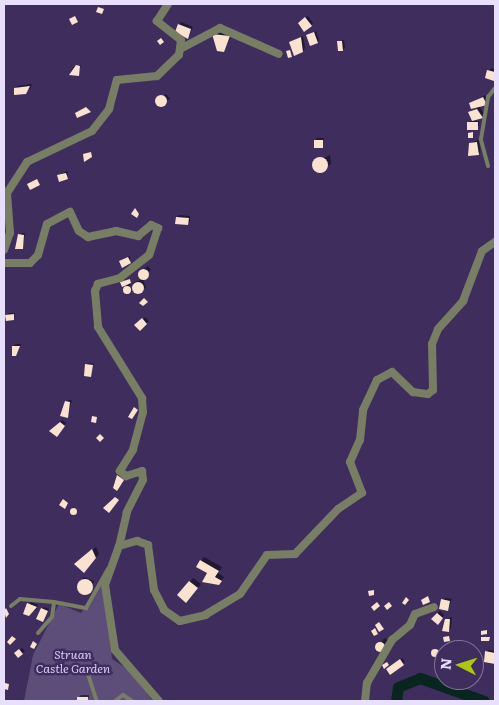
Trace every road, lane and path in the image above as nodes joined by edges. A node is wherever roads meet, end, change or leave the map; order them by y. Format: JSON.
{"nodes":[{"id":1,"x":168,"y":4,"type":"edge"},
{"id":2,"x":182,"y":48,"type":"junction"},
{"id":3,"x":279,"y":54,"type":"dead end"},
{"id":4,"x":495,"y":88,"type":"edge"},
{"id":5,"x":488,"y":166,"type":"dead end"},
{"id":6,"x":495,"y":242,"type":"edge"},
{"id":7,"x":4,"y":250,"type":"edge"},
{"id":8,"x":4,"y":263,"type":"edge"},
{"id":9,"x":119,"y":546,"type":"junction"},
{"id":10,"x":109,"y":567,"type":"junction"},
{"id":11,"x":54,"y":602,"type":"junction"},
{"id":12,"x":32,"y":604,"type":"dead end"},
{"id":13,"x":40,"y":604,"type":"junction"},
{"id":14,"x":11,"y":606,"type":"dead end"},
{"id":15,"x":434,"y":607,"type":"dead end"},
{"id":16,"x":38,"y":633,"type":"dead end"},
{"id":17,"x":86,"y":668,"type":"dead end"},
{"id":18,"x":97,"y":701,"type":"edge"},
{"id":19,"x":115,"y":701,"type":"edge"},
{"id":20,"x":132,"y":701,"type":"edge"},
{"id":21,"x":159,"y":701,"type":"edge"},
{"id":22,"x":365,"y":701,"type":"edge"}],
"edges":[{"from":1,"to":2,"type":"street"},
{"from":2,"to":3,"type":"street"},
{"from":2,"to":7,"type":"street"},
{"from":4,"to":5,"type":"lane"},
{"from":6,"to":9,"type":"street"},
{"from":8,"to":9,"type":"street"},
{"from":9,"to":10,"type":"street"},
{"from":10,"to":11,"type":"lane"},
{"from":10,"to":21,"type":"street"},
{"from":11,"to":13,"type":"lane"},
{"from":11,"to":16,"type":"lane"},
{"from":12,"to":13,"type":"lane"},
{"from":13,"to":14,"type":"lane"},
{"from":15,"to":22,"type":"street"},
{"from":17,"to":18,"type":"lane"},
{"from":19,"to":20,"type":"lane"}]}
